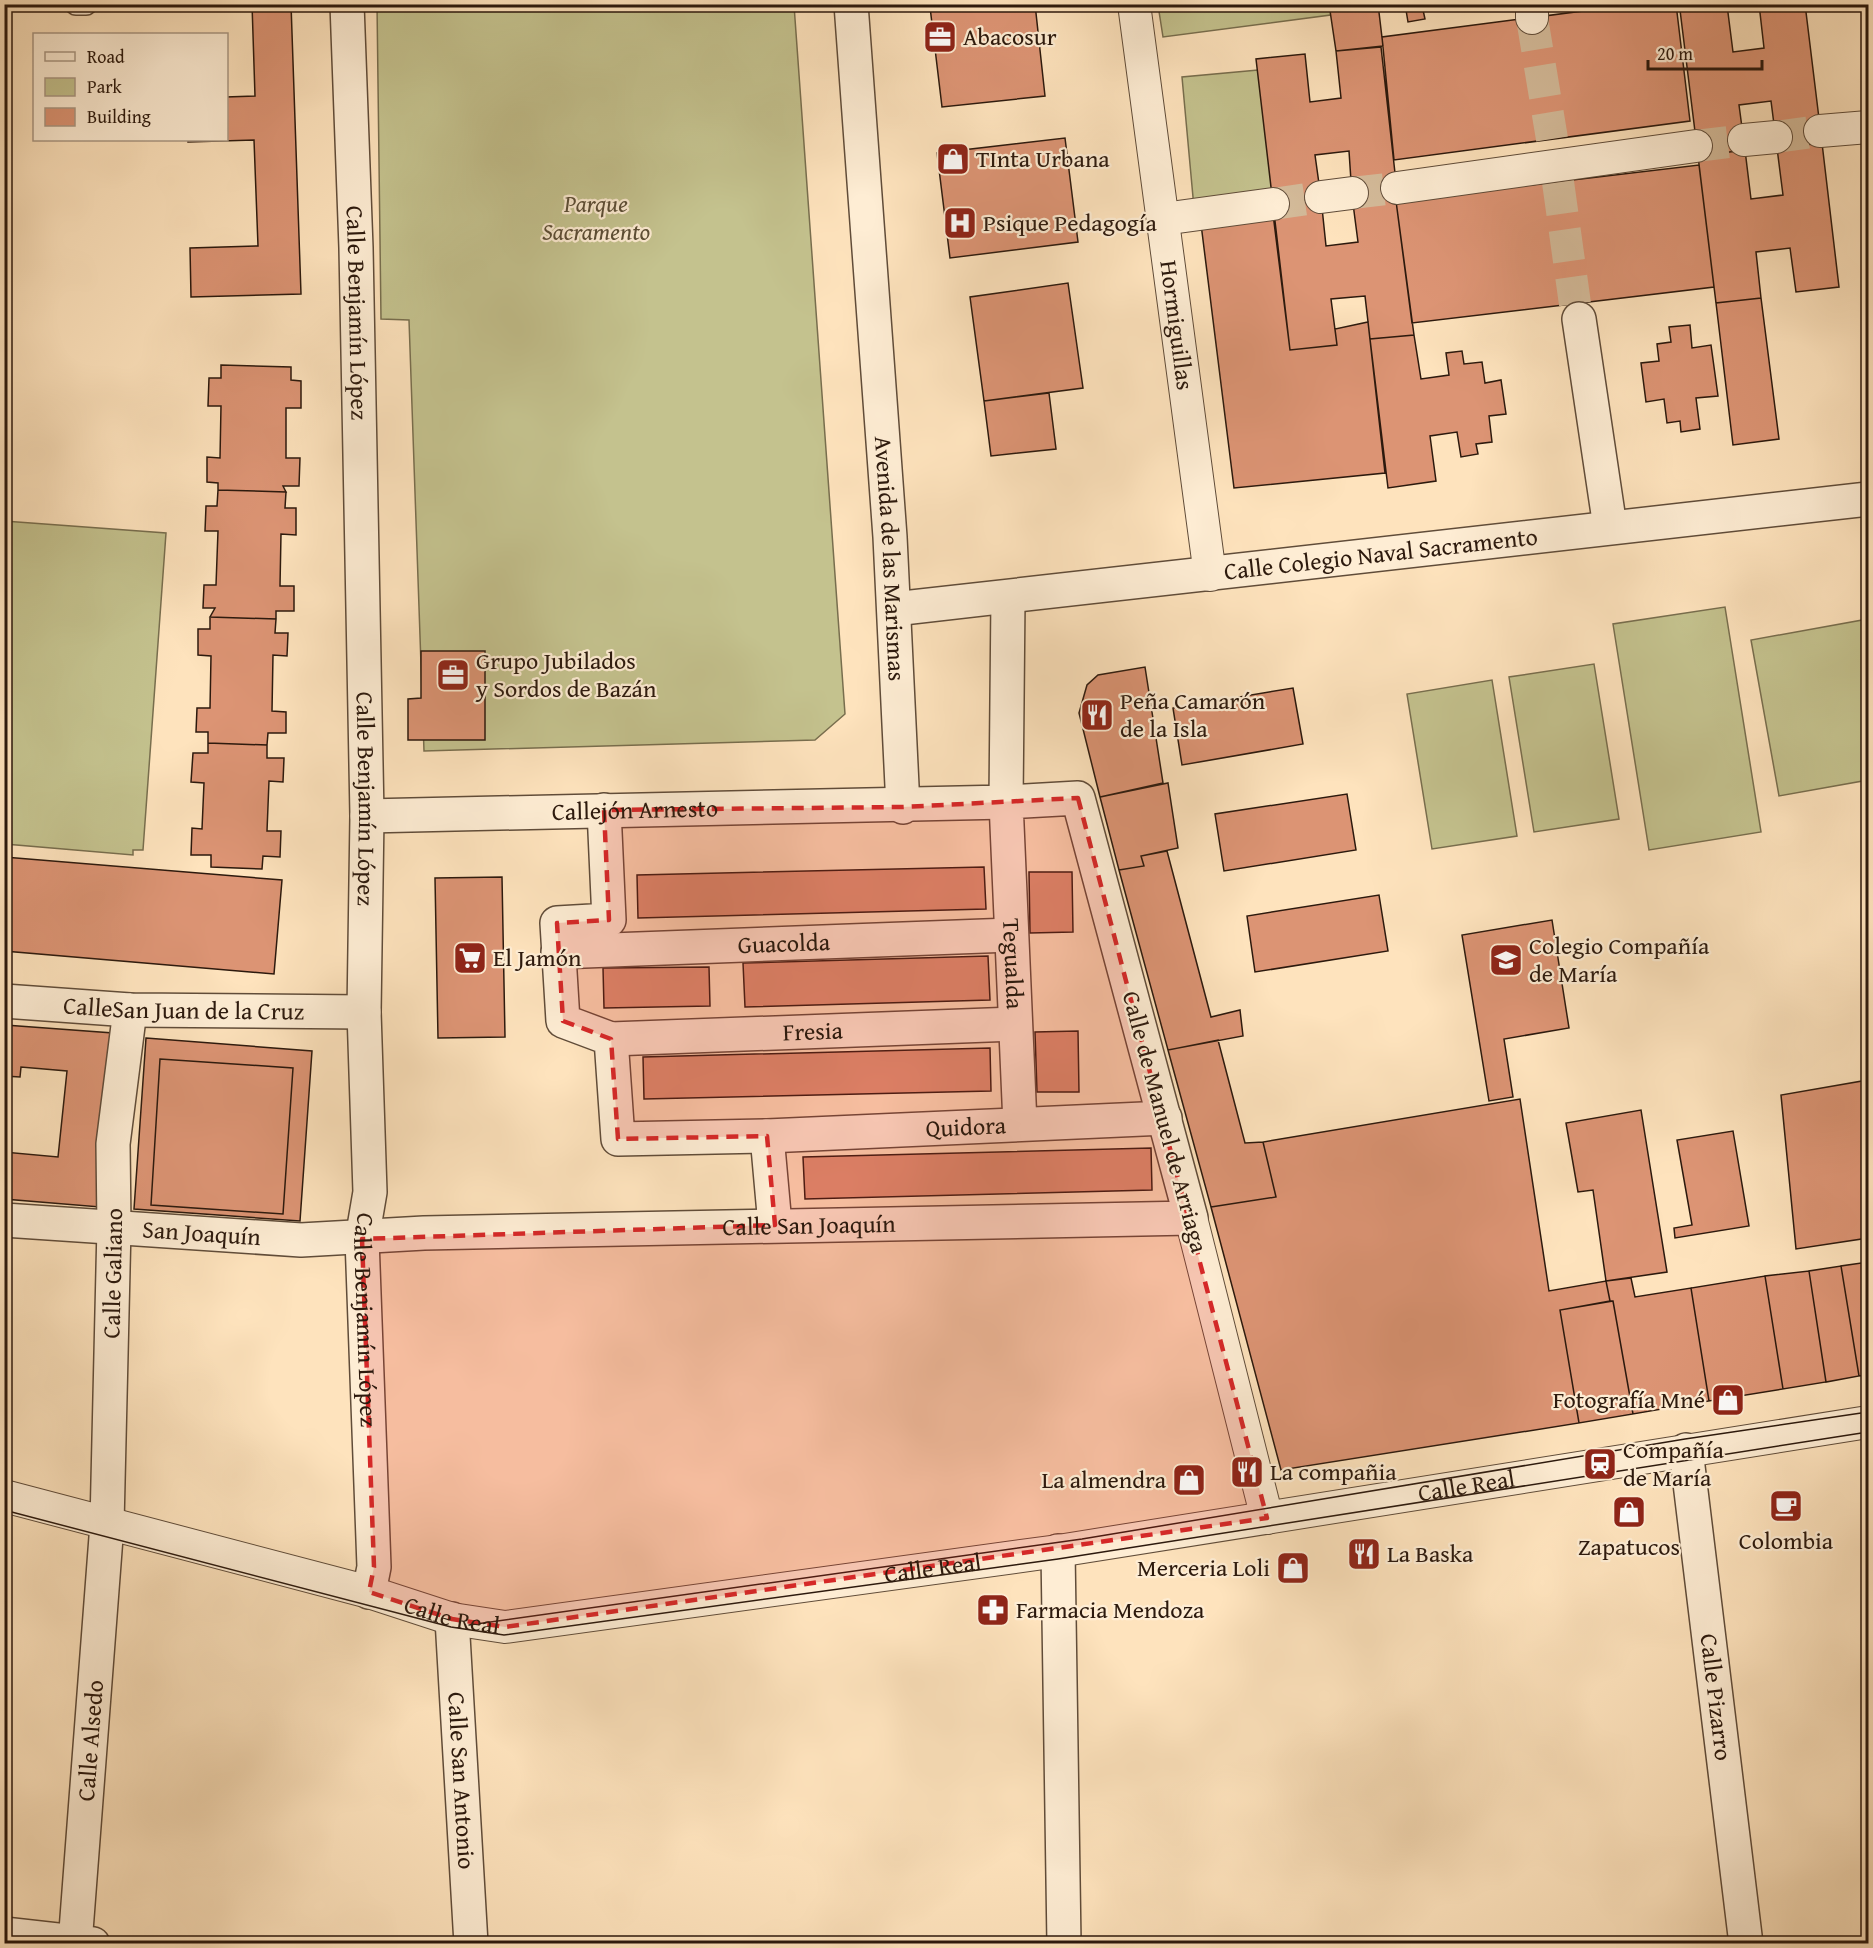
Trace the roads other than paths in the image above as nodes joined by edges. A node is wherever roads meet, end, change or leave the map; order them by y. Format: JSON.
{"nodes":[{"id":1,"x":76,"y":4,"type":"edge"},
{"id":2,"x":86,"y":4,"type":"edge"},
{"id":3,"x":347,"y":4,"type":"edge"},
{"id":4,"x":851,"y":4,"type":"edge"},
{"id":5,"x":1134,"y":4,"type":"edge"},
{"id":6,"x":1869,"y":127,"type":"edge"},
{"id":7,"x":1820,"y":131,"type":"tunnel mouth"},
{"id":8,"x":1776,"y":137,"type":"tunnel mouth"},
{"id":9,"x":1744,"y":140,"type":"tunnel mouth"},
{"id":10,"x":1696,"y":146,"type":"tunnel mouth"},
{"id":11,"x":1397,"y":188,"type":"tunnel mouth"},
{"id":12,"x":1352,"y":193,"type":"tunnel mouth"},
{"id":13,"x":1321,"y":197,"type":"tunnel mouth"},
{"id":14,"x":1273,"y":204,"type":"tunnel mouth"},
{"id":15,"x":1163,"y":219,"type":"junction"},
{"id":16,"x":1577,"y":311,"type":"tunnel mouth"},
{"id":17,"x":1869,"y":499,"type":"edge"},
{"id":18,"x":1610,"y":527,"type":"junction"},
{"id":19,"x":1210,"y":575,"type":"junction"},
{"id":20,"x":1008,"y":598,"type":"junction"},
{"id":21,"x":894,"y":609,"type":"junction"},
{"id":22,"x":1005,"y":802,"type":"junction"},
{"id":23,"x":903,"y":807,"type":"junction"},
{"id":24,"x":604,"y":810,"type":"junction"},
{"id":25,"x":367,"y":816,"type":"junction"},
{"id":26,"x":1011,"y":935,"type":"junction"},
{"id":27,"x":558,"y":952,"type":"junction"},
{"id":28,"x":4,"y":1001,"type":"edge"},
{"id":29,"x":130,"y":1010,"type":"junction"},
{"id":30,"x":364,"y":1012,"type":"junction"},
{"id":31,"x":1015,"y":1024,"type":"junction"},
{"id":32,"x":611,"y":1039,"type":"junction"},
{"id":33,"x":1165,"y":1118,"type":"junction"},
{"id":34,"x":1020,"y":1124,"type":"junction"},
{"id":35,"x":767,"y":1136,"type":"junction"},
{"id":36,"x":1191,"y":1218,"type":"junction"},
{"id":37,"x":4,"y":1220,"type":"edge"},
{"id":38,"x":775,"y":1225,"type":"junction"},
{"id":39,"x":114,"y":1227,"type":"junction"},
{"id":40,"x":362,"y":1239,"type":"junction"},
{"id":41,"x":1869,"y":1422,"type":"edge"},
{"id":42,"x":1686,"y":1450,"type":"junction"},
{"id":43,"x":4,"y":1496,"type":"edge"},
{"id":44,"x":1267,"y":1518,"type":"junction"},
{"id":45,"x":106,"y":1531,"type":"junction"},
{"id":46,"x":1058,"y":1551,"type":"junction"},
{"id":47,"x":369,"y":1592,"type":"junction"},
{"id":48,"x":452,"y":1619,"type":"junction"},
{"id":49,"x":4,"y":1934,"type":"edge"},
{"id":50,"x":81,"y":1943,"type":"edge"},
{"id":51,"x":471,"y":1944,"type":"edge"},
{"id":52,"x":1064,"y":1944,"type":"edge"},
{"id":53,"x":1746,"y":1944,"type":"edge"}],
"edges":[{"from":1,"to":2,"type":"lane"},
{"from":3,"to":25,"type":"street","name":"Calle Benjamín López"},
{"from":4,"to":21,"type":"street","name":"Avenida de las Marismas"},
{"from":5,"to":15,"type":"street","name":"Hormiguillas"},
{"from":6,"to":7,"type":"street"},
{"from":8,"to":9,"type":"street"},
{"from":10,"to":11,"type":"street"},
{"from":12,"to":13,"type":"street"},
{"from":14,"to":15,"type":"street"},
{"from":15,"to":19,"type":"street","name":"Hormiguillas"},
{"from":16,"to":18,"type":"street"},
{"from":17,"to":18,"type":"street","name":"Calle Colegio Naval Sacramento"},
{"from":18,"to":19,"type":"street","name":"Calle Colegio Naval Sacramento"},
{"from":19,"to":20,"type":"street","name":"Calle Colegio Naval Sacramento"},
{"from":20,"to":21,"type":"street","name":"Calle Colegio Naval Sacramento"},
{"from":20,"to":22,"type":"street"},
{"from":21,"to":23,"type":"street","name":"Avenida de las Marismas"},
{"from":22,"to":23,"type":"street"},
{"from":22,"to":26,"type":"street","name":"Tegualda"},
{"from":22,"to":33,"type":"street","name":"Calle de Manuel de Arriaga"},
{"from":23,"to":24,"type":"street","name":"Callejón Arnesto"},
{"from":24,"to":25,"type":"street","name":"Callejón Arnesto"},
{"from":24,"to":27,"type":"street"},
{"from":25,"to":30,"type":"street","name":"Calle Benjamín López"},
{"from":26,"to":27,"type":"street","name":"Guacolda"},
{"from":26,"to":31,"type":"street","name":"Tegualda"},
{"from":27,"to":32,"type":"street"},
{"from":28,"to":29,"type":"street","name":"CalleSan Juan de la Cruz"},
{"from":29,"to":30,"type":"street","name":"CalleSan Juan de la Cruz"},
{"from":29,"to":39,"type":"street","name":"Calle Galiano"},
{"from":30,"to":40,"type":"street","name":"Calle Benjamín López"},
{"from":31,"to":32,"type":"street","name":"Fresia"},
{"from":31,"to":34,"type":"street","name":"Tegualda"},
{"from":32,"to":35,"type":"street","name":"Quidora"},
{"from":33,"to":34,"type":"street","name":"Quidora"},
{"from":33,"to":36,"type":"street","name":"Calle de Manuel de Arriaga"},
{"from":34,"to":35,"type":"street","name":"Quidora"},
{"from":35,"to":38,"type":"street"},
{"from":36,"to":38,"type":"street","name":"Calle San Joaquín"},
{"from":36,"to":44,"type":"street","name":"Calle de Manuel de Arriaga"},
{"from":37,"to":39,"type":"street","name":"San Joaquín"},
{"from":38,"to":40,"type":"street","name":"Calle San Joaquín"},
{"from":39,"to":40,"type":"street","name":"San Joaquín"},
{"from":39,"to":45,"type":"street","name":"Calle Galiano"},
{"from":40,"to":47,"type":"street","name":"Calle Benjamín López"},
{"from":41,"to":42,"type":"street","name":"Calle Real"},
{"from":42,"to":44,"type":"street","name":"Calle Real"},
{"from":42,"to":53,"type":"street","name":"Calle Pizarro"},
{"from":43,"to":45,"type":"street","name":"Calle Real"},
{"from":44,"to":46,"type":"street","name":"Calle Real"},
{"from":45,"to":47,"type":"street","name":"Calle Real"},
{"from":45,"to":50,"type":"street","name":"Calle Alsedo"},
{"from":46,"to":48,"type":"street","name":"Calle Real"},
{"from":46,"to":52,"type":"street"},
{"from":47,"to":48,"type":"street","name":"Calle Real"},
{"from":48,"to":51,"type":"street","name":"Calle San Antonio"},
{"from":49,"to":50,"type":"street"}]}
